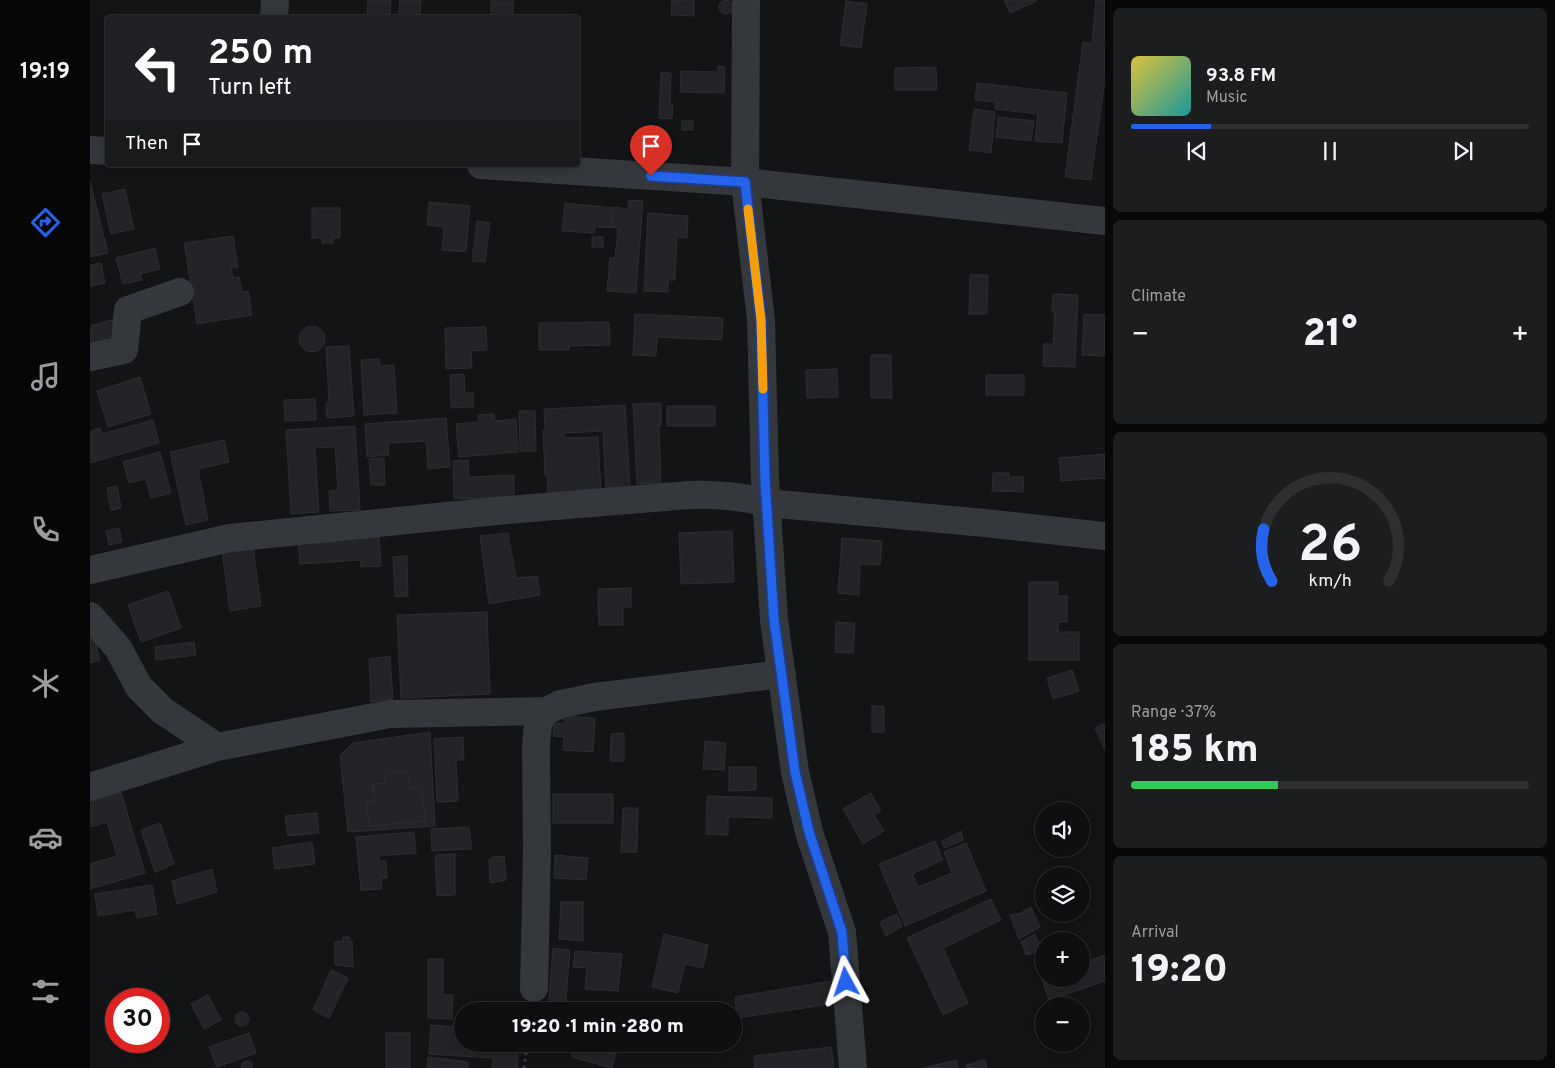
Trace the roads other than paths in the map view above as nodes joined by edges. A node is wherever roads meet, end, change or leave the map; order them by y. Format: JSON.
{"nodes":[{"id":1,"x":275,"y":0,"type":"edge"},
{"id":2,"x":746,"y":0,"type":"edge"},
{"id":3,"x":274,"y":15,"type":"edge"},
{"id":4,"x":90,"y":150,"type":"edge"},
{"id":5,"x":105,"y":151,"type":"edge"},
{"id":6,"x":512,"y":167,"type":"edge"},
{"id":7,"x":745,"y":182,"type":"junction"},
{"id":8,"x":1105,"y":221,"type":"edge"},
{"id":9,"x":180,"y":292,"type":"dead end"},
{"id":10,"x":90,"y":357,"type":"edge"},
{"id":11,"x":767,"y":503,"type":"junction"},
{"id":12,"x":1105,"y":536,"type":"edge"},
{"id":13,"x":90,"y":570,"type":"edge"},
{"id":14,"x":90,"y":616,"type":"edge"},
{"id":15,"x":782,"y":674,"type":"junction"},
{"id":16,"x":546,"y":711,"type":"junction"},
{"id":17,"x":217,"y":747,"type":"junction"},
{"id":18,"x":90,"y":787,"type":"edge"},
{"id":19,"x":534,"y":988,"type":"dead end"},
{"id":20,"x":853,"y":1068,"type":"edge"}],
"edges":[{"from":1,"to":3,"type":"street"},
{"from":2,"to":7,"type":"street"},
{"from":4,"to":5,"type":"street"},
{"from":6,"to":7,"type":"street"},
{"from":7,"to":8,"type":"street"},
{"from":7,"to":11,"type":"street"},
{"from":9,"to":10,"type":"street"},
{"from":11,"to":12,"type":"street"},
{"from":11,"to":13,"type":"street"},
{"from":11,"to":15,"type":"street"},
{"from":14,"to":17,"type":"street"},
{"from":15,"to":16,"type":"street"},
{"from":15,"to":20,"type":"street"},
{"from":16,"to":17,"type":"street"},
{"from":16,"to":19,"type":"street"},
{"from":17,"to":18,"type":"street"}]}
